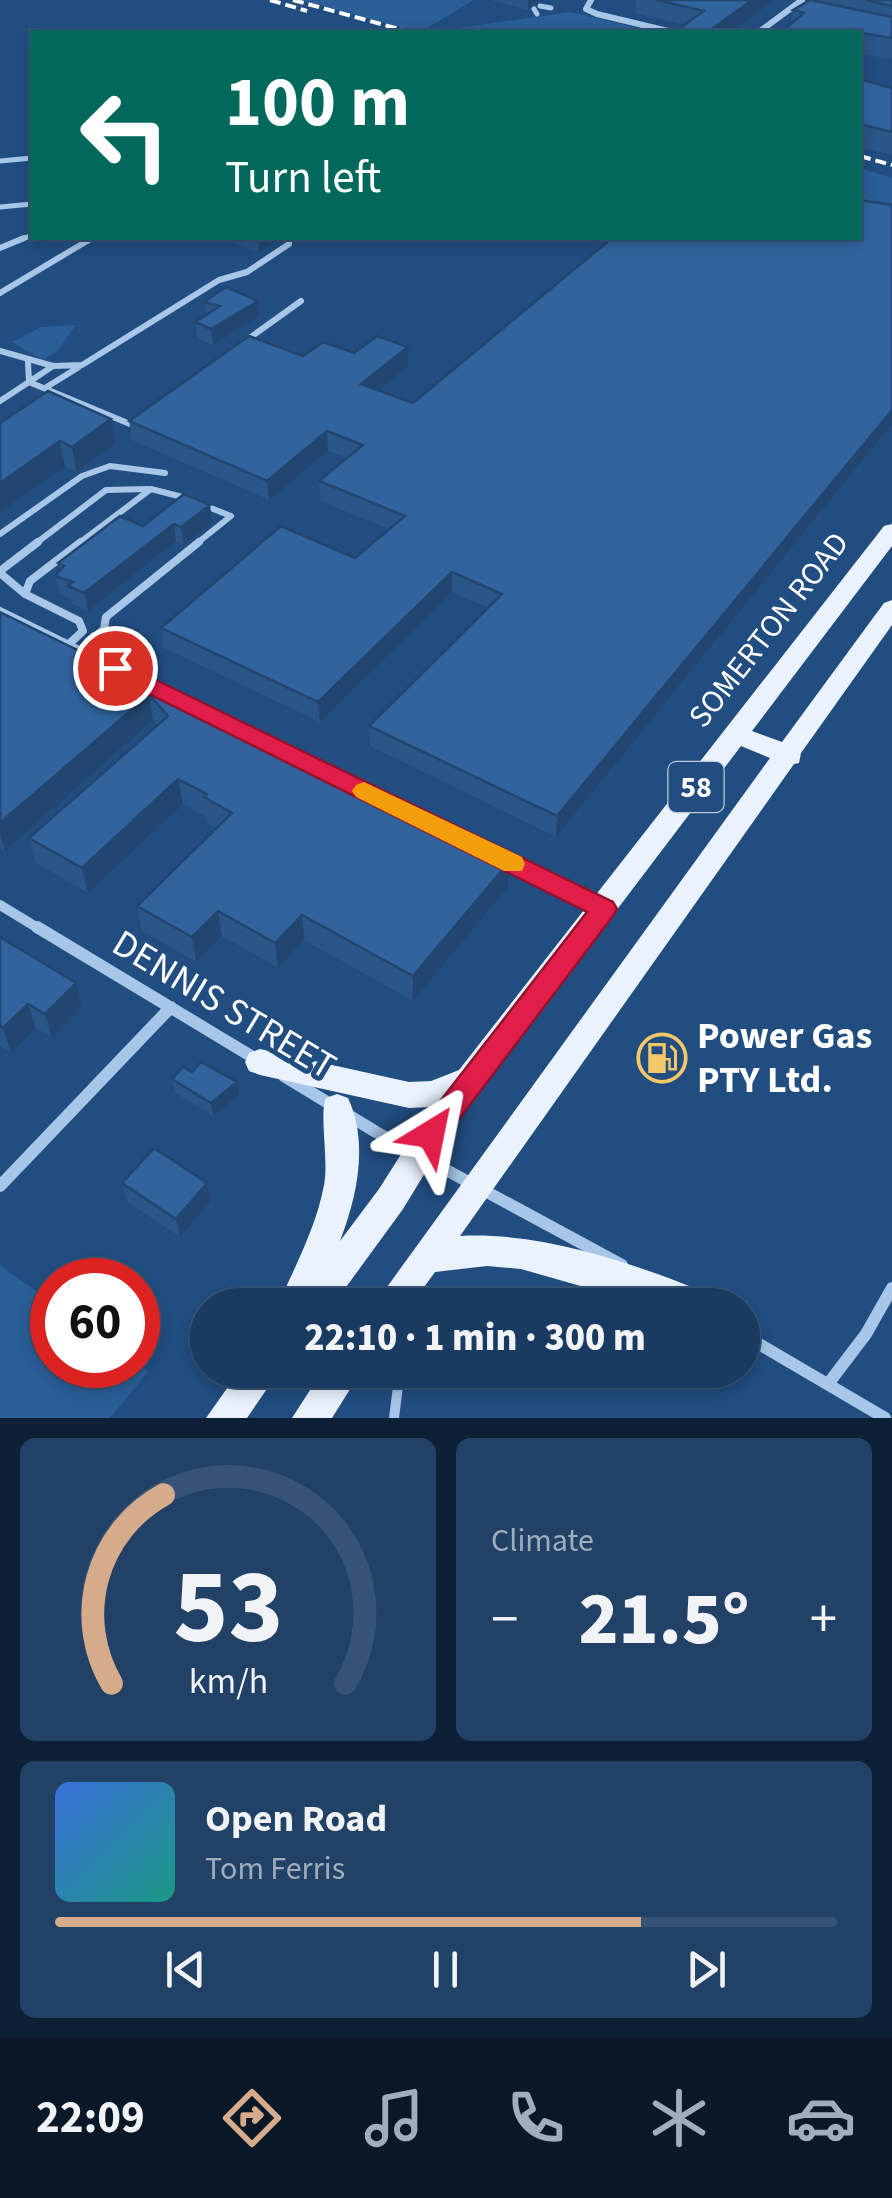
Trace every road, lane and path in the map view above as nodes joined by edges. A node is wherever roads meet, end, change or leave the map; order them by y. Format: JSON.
{"nodes":[{"id":1,"x":591,"y":0,"type":"edge"},
{"id":2,"x":802,"y":0,"type":"edge"},
{"id":3,"x":551,"y":8,"type":"dead end"},
{"id":4,"x":537,"y":10,"type":"dead end"},
{"id":5,"x":790,"y":10,"type":"junction"},
{"id":6,"x":806,"y":14,"type":"edge"},
{"id":7,"x":664,"y":30,"type":"edge"},
{"id":8,"x":762,"y":30,"type":"edge"},
{"id":9,"x":30,"y":158,"type":"edge"},
{"id":10,"x":0,"y":160,"type":"edge"},
{"id":11,"x":30,"y":204,"type":"edge"},
{"id":12,"x":0,"y":207,"type":"edge"},
{"id":13,"x":30,"y":236,"type":"edge"},
{"id":14,"x":89,"y":240,"type":"edge"},
{"id":15,"x":289,"y":240,"type":"edge"},
{"id":16,"x":0,"y":248,"type":"edge"},
{"id":17,"x":0,"y":293,"type":"edge"},
{"id":18,"x":301,"y":301,"type":"dead end"},
{"id":19,"x":239,"y":346,"type":"edge"},
{"id":20,"x":0,"y":351,"type":"edge"},
{"id":21,"x":28,"y":362,"type":"junction"},
{"id":22,"x":82,"y":365,"type":"junction"},
{"id":23,"x":53,"y":366,"type":"junction"},
{"id":24,"x":29,"y":382,"type":"junction"},
{"id":25,"x":45,"y":388,"type":"junction"},
{"id":26,"x":0,"y":401,"type":"edge"},
{"id":27,"x":146,"y":412,"type":"edge"},
{"id":28,"x":165,"y":473,"type":"dead end"},
{"id":29,"x":151,"y":489,"type":"junction"},
{"id":30,"x":892,"y":532,"type":"edge"},
{"id":31,"x":0,"y":534,"type":"edge"},
{"id":32,"x":0,"y":572,"type":"edge"},
{"id":33,"x":26,"y":594,"type":"junction"},
{"id":34,"x":892,"y":608,"type":"edge"},
{"id":35,"x":0,"y":611,"type":"edge"},
{"id":36,"x":68,"y":644,"type":"junction"},
{"id":37,"x":80,"y":650,"type":"junction"},
{"id":38,"x":132,"y":676,"type":"edge"},
{"id":39,"x":736,"y":734,"type":"junction"},
{"id":40,"x":790,"y":756,"type":"junction"},
{"id":41,"x":482,"y":849,"type":"edge"},
{"id":42,"x":0,"y":905,"type":"edge"},
{"id":43,"x":604,"y":909,"type":"junction"},
{"id":44,"x":171,"y":1007,"type":"junction"},
{"id":45,"x":260,"y":1062,"type":"junction"},
{"id":46,"x":471,"y":1080,"type":"junction"},
{"id":47,"x":337,"y":1108,"type":"junction"},
{"id":48,"x":419,"y":1154,"type":"junction"},
{"id":49,"x":479,"y":1184,"type":"junction"},
{"id":50,"x":0,"y":1186,"type":"edge"},
{"id":51,"x":424,"y":1260,"type":"junction"},
{"id":52,"x":303,"y":1288,"type":"edge"},
{"id":53,"x":324,"y":1288,"type":"edge"},
{"id":54,"x":404,"y":1288,"type":"edge"},
{"id":55,"x":639,"y":1288,"type":"edge"},
{"id":56,"x":663,"y":1288,"type":"edge"},
{"id":57,"x":892,"y":1288,"type":"edge"},
{"id":58,"x":760,"y":1344,"type":"edge"},
{"id":59,"x":828,"y":1384,"type":"junction"},
{"id":60,"x":248,"y":1388,"type":"edge"},
{"id":61,"x":331,"y":1388,"type":"edge"},
{"id":62,"x":398,"y":1388,"type":"edge"},
{"id":63,"x":224,"y":1418,"type":"edge"},
{"id":64,"x":310,"y":1418,"type":"edge"},
{"id":65,"x":394,"y":1418,"type":"edge"},
{"id":66,"x":885,"y":1418,"type":"edge"}],
"edges":[{"from":1,"to":7,"type":"street"},
{"from":2,"to":5,"type":"street"},
{"from":3,"to":4,"type":"lane"},
{"from":5,"to":6,"type":"lane"},
{"from":5,"to":8,"type":"street"},
{"from":9,"to":10,"type":"lane"},
{"from":11,"to":12,"type":"lane"},
{"from":13,"to":16,"type":"lane"},
{"from":14,"to":17,"type":"lane"},
{"from":15,"to":22,"type":"lane"},
{"from":18,"to":19,"type":"lane"},
{"from":20,"to":21,"type":"lane"},
{"from":21,"to":23,"type":"lane"},
{"from":21,"to":24,"type":"lane"},
{"from":22,"to":23,"type":"lane"},
{"from":22,"to":25,"type":"lane"},
{"from":23,"to":24,"type":"lane"},
{"from":24,"to":25,"type":"lane"},
{"from":24,"to":26,"type":"lane"},
{"from":25,"to":27,"type":"lane"},
{"from":28,"to":31,"type":"lane"},
{"from":29,"to":32,"type":"lane"},
{"from":29,"to":33,"type":"lane"},
{"from":29,"to":37,"type":"lane"},
{"from":30,"to":39,"type":"main road","name":"SOMERTON ROAD","number":"58"},
{"from":32,"to":33,"type":"lane"},
{"from":33,"to":36,"type":"lane"},
{"from":34,"to":40,"type":"main road","number":"58"},
{"from":35,"to":36,"type":"lane"},
{"from":36,"to":37,"type":"lane"},
{"from":37,"to":38,"type":"lane"},
{"from":39,"to":40,"type":"main road"},
{"from":39,"to":43,"type":"main road","name":"SOMERTON ROAD","number":"58"},
{"from":40,"to":49,"type":"main road","number":"58"},
{"from":41,"to":43,"type":"lane"},
{"from":42,"to":44,"type":"street","name":"DENNIS STREET"},
{"from":43,"to":46,"type":"main road","name":"SOMERTON ROAD","number":"58"},
{"from":44,"to":45,"type":"street","name":"DENNIS STREET"},
{"from":44,"to":50,"type":"street"},
{"from":45,"to":46,"type":"main road"},
{"from":45,"to":47,"type":"street","name":"DENNIS STREET"},
{"from":46,"to":48,"type":"main road","name":"SOMERTON ROAD","number":"58"},
{"from":47,"to":48,"type":"street","name":"DENNIS STREET"},
{"from":47,"to":52,"type":"main road"},
{"from":48,"to":49,"type":"street","name":"DENNIS STREET"},
{"from":48,"to":53,"type":"main road","name":"SOMERTON ROAD","number":"58"},
{"from":49,"to":51,"type":"main road","number":"58"},
{"from":49,"to":56,"type":"street","name":"DENNIS STREET"},
{"from":51,"to":54,"type":"main road","number":"58"},
{"from":51,"to":55,"type":"main road"},
{"from":57,"to":59,"type":"street"},
{"from":58,"to":59,"type":"street"},
{"from":59,"to":66,"type":"street"},
{"from":60,"to":63,"type":"main road"},
{"from":61,"to":64,"type":"main road"},
{"from":62,"to":65,"type":"lane"}]}
